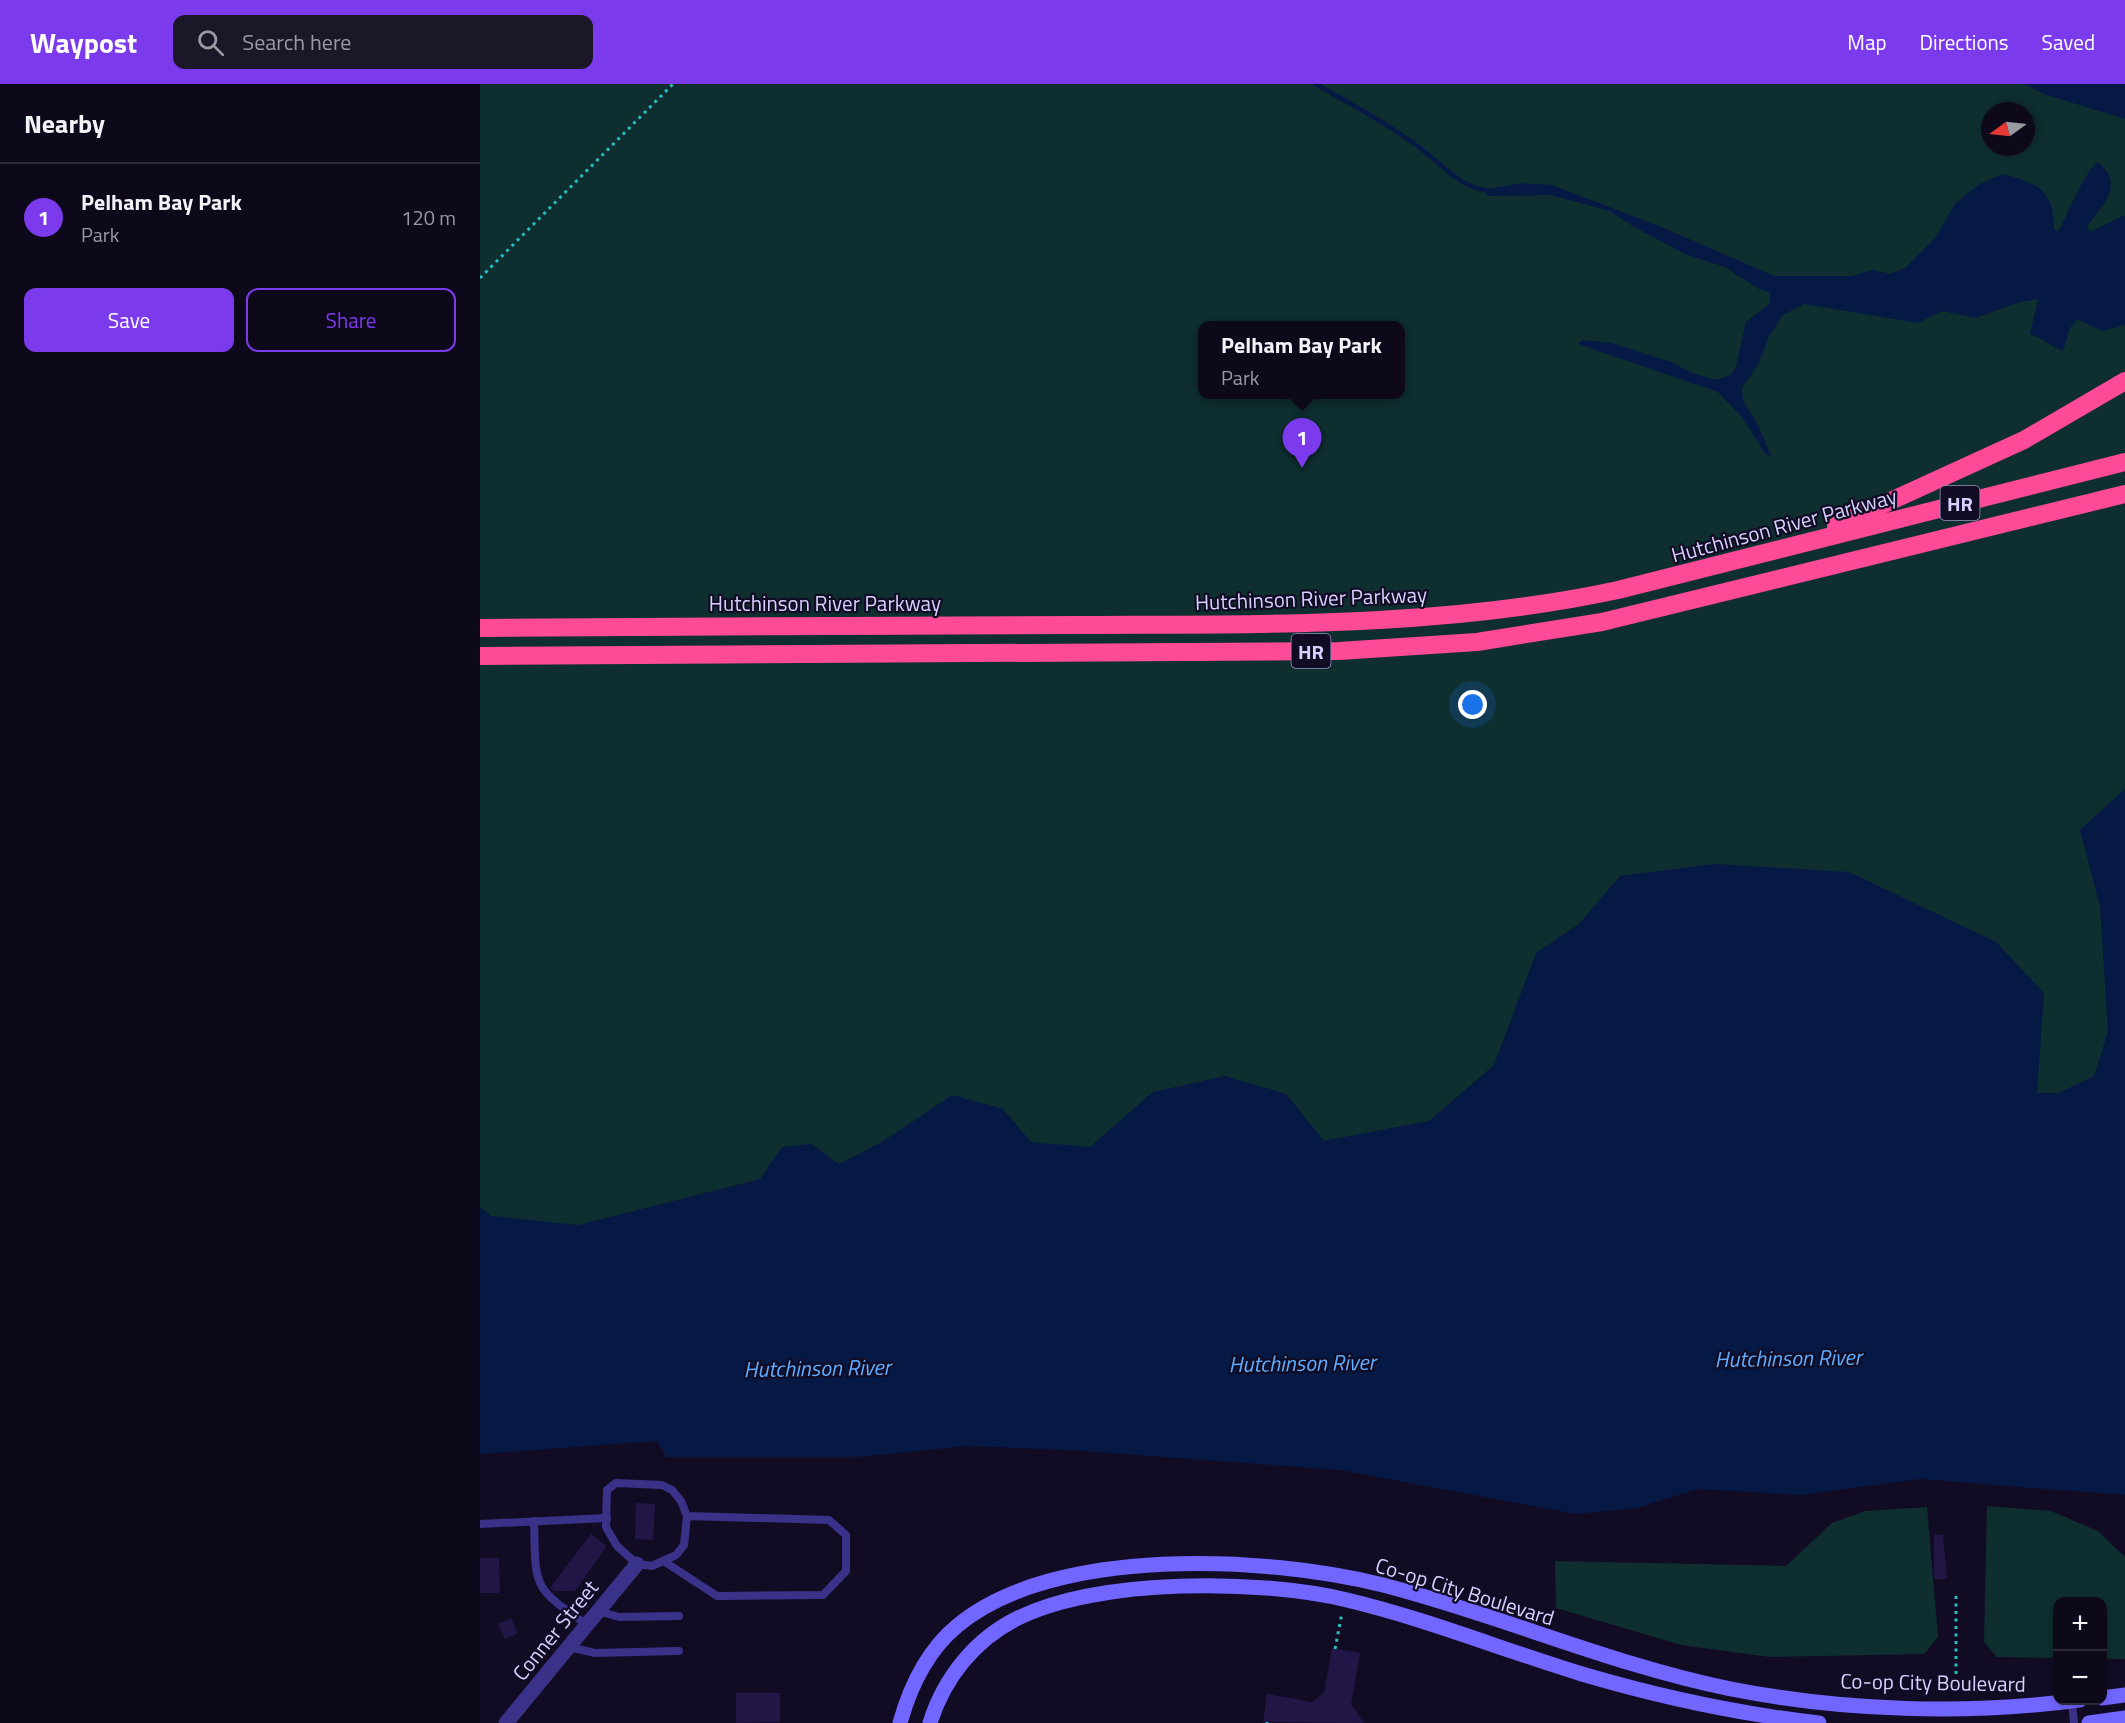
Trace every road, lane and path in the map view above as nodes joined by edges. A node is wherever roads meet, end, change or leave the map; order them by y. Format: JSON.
{"nodes":[{"id":1,"x":673,"y":84,"type":"edge"},
{"id":2,"x":480,"y":278,"type":"edge"},
{"id":3,"x":2125,"y":381,"type":"edge"},
{"id":4,"x":2125,"y":462,"type":"edge"},
{"id":5,"x":2125,"y":494,"type":"edge"},
{"id":6,"x":1796,"y":546,"type":"junction"},
{"id":7,"x":480,"y":628,"type":"edge"},
{"id":8,"x":480,"y":656,"type":"edge"},
{"id":9,"x":687,"y":1516,"type":"junction"},
{"id":10,"x":607,"y":1518,"type":"junction"},
{"id":11,"x":534,"y":1521,"type":"junction"},
{"id":12,"x":480,"y":1524,"type":"edge"},
{"id":13,"x":665,"y":1562,"type":"junction"},
{"id":14,"x":637,"y":1564,"type":"junction"},
{"id":15,"x":1956,"y":1593,"type":"dead end"},
{"id":16,"x":1345,"y":1599,"type":"junction"},
{"id":17,"x":597,"y":1610,"type":"junction"},
{"id":18,"x":679,"y":1617,"type":"dead end"},
{"id":19,"x":586,"y":1624,"type":"junction"},
{"id":20,"x":567,"y":1647,"type":"junction"},
{"id":21,"x":1335,"y":1649,"type":"dead end"},
{"id":22,"x":679,"y":1651,"type":"dead end"},
{"id":23,"x":1735,"y":1689,"type":"junction"},
{"id":24,"x":1956,"y":1689,"type":"dead end"},
{"id":25,"x":2125,"y":1695,"type":"edge"},
{"id":26,"x":2107,"y":1697,"type":"edge"},
{"id":27,"x":2053,"y":1703,"type":"edge"},
{"id":28,"x":2076,"y":1705,"type":"edge"},
{"id":29,"x":1732,"y":1710,"type":"junction"},
{"id":30,"x":2125,"y":1718,"type":"edge"},
{"id":31,"x":506,"y":1723,"type":"edge"},
{"id":32,"x":900,"y":1723,"type":"edge"},
{"id":33,"x":930,"y":1723,"type":"edge"},
{"id":34,"x":1819,"y":1723,"type":"edge"},
{"id":35,"x":2074,"y":1723,"type":"edge"},
{"id":36,"x":2089,"y":1723,"type":"edge"}],
"edges":[{"from":1,"to":2,"type":"path"},
{"from":3,"to":6,"type":"highway"},
{"from":4,"to":6,"type":"highway","name":"Hutchinson River Parkway","number":"HR"},
{"from":5,"to":8,"type":"highway","number":"HR"},
{"from":6,"to":7,"type":"highway","name":"Hutchinson River Parkway","number":"HR"},
{"from":9,"to":10,"type":"lane"},
{"from":9,"to":13,"type":"lane"},
{"from":9,"to":13,"type":"lane"},
{"from":10,"to":11,"type":"lane"},
{"from":10,"to":14,"type":"lane"},
{"from":11,"to":12,"type":"lane"},
{"from":11,"to":19,"type":"lane"},
{"from":13,"to":14,"type":"lane"},
{"from":14,"to":17,"type":"street","name":"Conner Street"},
{"from":15,"to":24,"type":"path"},
{"from":16,"to":21,"type":"path"},
{"from":16,"to":29,"type":"main road","name":"Co-op City Boulevard"},
{"from":16,"to":33,"type":"main road","name":"Co-op City Boulevard"},
{"from":17,"to":18,"type":"lane"},
{"from":17,"to":19,"type":"street","name":"Conner Street"},
{"from":19,"to":20,"type":"street","name":"Conner Street"},
{"from":20,"to":22,"type":"lane"},
{"from":20,"to":31,"type":"street","name":"Conner Street"},
{"from":23,"to":27,"type":"main road","name":"Co-op City Boulevard"},
{"from":23,"to":29,"type":"main road"},
{"from":23,"to":32,"type":"main road","name":"Co-op City Boulevard"},
{"from":25,"to":26,"type":"main road"},
{"from":28,"to":35,"type":"lane"},
{"from":29,"to":34,"type":"main road","name":"Co-op City Boulevard"},
{"from":30,"to":36,"type":"main road"}]}
